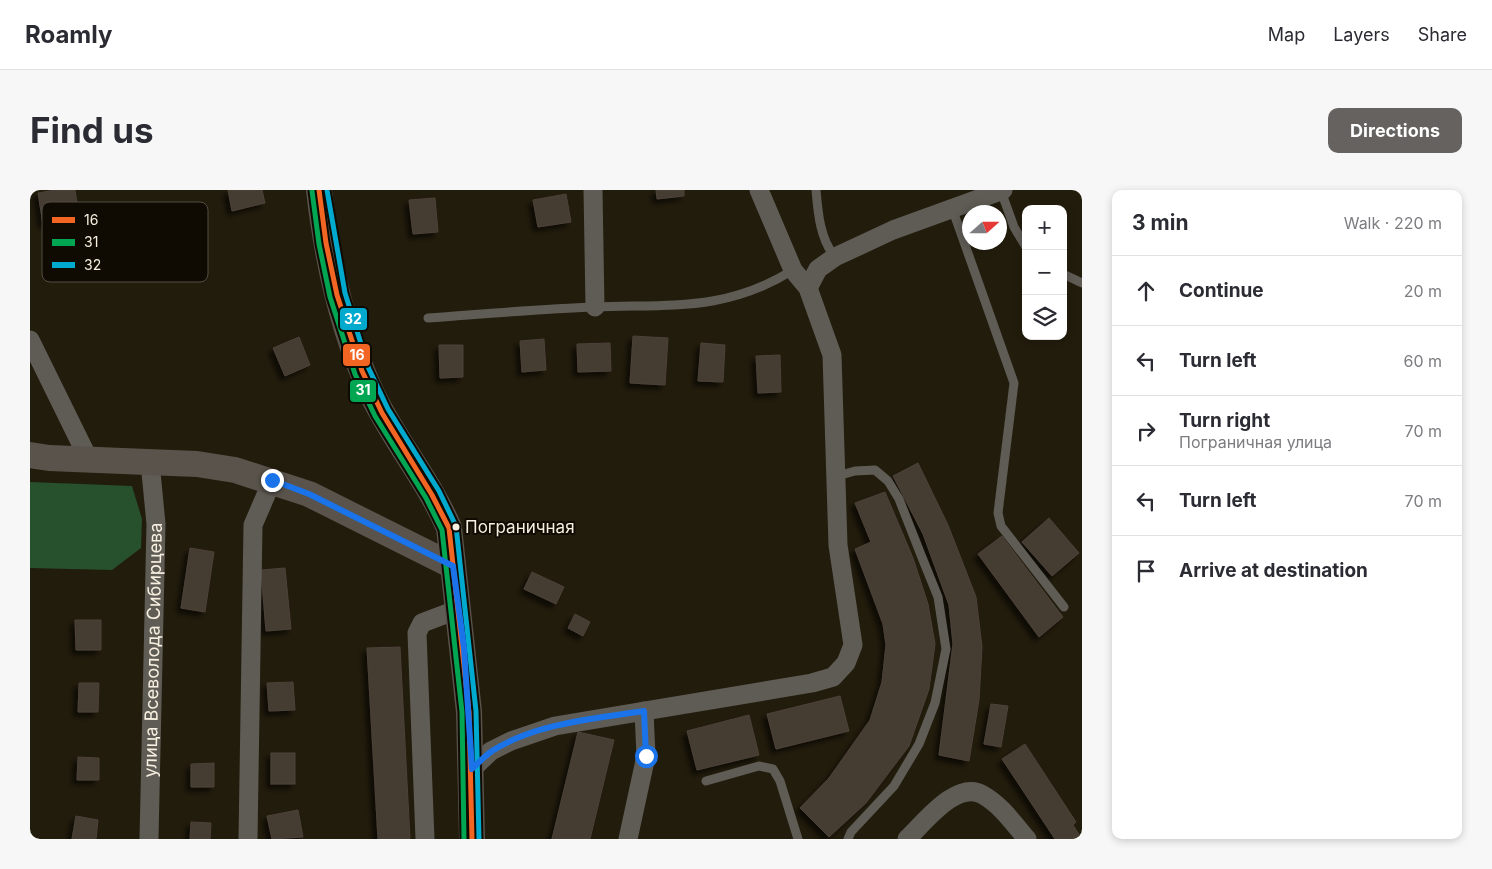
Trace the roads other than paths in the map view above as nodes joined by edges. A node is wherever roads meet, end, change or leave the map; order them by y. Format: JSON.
{"nodes":[{"id":1,"x":319,"y":190,"type":"edge"},
{"id":2,"x":593,"y":190,"type":"edge"},
{"id":3,"x":759,"y":190,"type":"edge"},
{"id":4,"x":816,"y":190,"type":"edge"},
{"id":5,"x":1002,"y":190,"type":"edge"},
{"id":6,"x":952,"y":207,"type":"junction"},
{"id":7,"x":1022,"y":240,"type":"edge"},
{"id":8,"x":835,"y":258,"type":"junction"},
{"id":9,"x":794,"y":270,"type":"junction"},
{"id":10,"x":1067,"y":276,"type":"edge"},
{"id":11,"x":1082,"y":282,"type":"edge"},
{"id":12,"x":808,"y":288,"type":"junction"},
{"id":13,"x":595,"y":307,"type":"junction"},
{"id":14,"x":428,"y":318,"type":"dead end"},
{"id":15,"x":30,"y":340,"type":"edge"},
{"id":16,"x":30,"y":455,"type":"edge"},
{"id":17,"x":88,"y":460,"type":"junction"},
{"id":18,"x":150,"y":462,"type":"junction"},
{"id":19,"x":837,"y":476,"type":"junction"},
{"id":20,"x":272,"y":480,"type":"junction"},
{"id":21,"x":453,"y":566,"type":"junction"},
{"id":22,"x":1064,"y":607,"type":"dead end"},
{"id":23,"x":460,"y":610,"type":"junction"},
{"id":24,"x":644,"y":711,"type":"junction"},
{"id":25,"x":472,"y":769,"type":"junction"},
{"id":26,"x":706,"y":781,"type":"dead end"},
{"id":27,"x":149,"y":839,"type":"edge"},
{"id":28,"x":248,"y":839,"type":"edge"},
{"id":29,"x":425,"y":839,"type":"edge"},
{"id":30,"x":472,"y":839,"type":"edge"},
{"id":31,"x":628,"y":839,"type":"edge"},
{"id":32,"x":798,"y":839,"type":"edge"},
{"id":33,"x":848,"y":839,"type":"edge"},
{"id":34,"x":908,"y":839,"type":"edge"},
{"id":35,"x":1027,"y":839,"type":"edge"}],
"edges":[{"from":1,"to":21,"type":"main road"},
{"from":2,"to":13,"type":"street"},
{"from":3,"to":9,"type":"street"},
{"from":4,"to":8,"type":"lane"},
{"from":5,"to":6,"type":"street"},
{"from":5,"to":7,"type":"lane"},
{"from":6,"to":8,"type":"street"},
{"from":6,"to":22,"type":"lane"},
{"from":8,"to":12,"type":"street"},
{"from":9,"to":12,"type":"street"},
{"from":9,"to":13,"type":"lane"},
{"from":10,"to":11,"type":"lane"},
{"from":12,"to":19,"type":"street"},
{"from":13,"to":14,"type":"lane"},
{"from":15,"to":17,"type":"street"},
{"from":16,"to":17,"type":"main road"},
{"from":17,"to":18,"type":"main road"},
{"from":18,"to":20,"type":"main road"},
{"from":18,"to":27,"type":"street","name":"улица Всеволода Сибирцева"},
{"from":19,"to":24,"type":"street"},
{"from":19,"to":33,"type":"lane"},
{"from":20,"to":21,"type":"main road"},
{"from":20,"to":28,"type":"street"},
{"from":21,"to":23,"type":"main road"},
{"from":23,"to":25,"type":"main road"},
{"from":23,"to":29,"type":"street"},
{"from":24,"to":25,"type":"street"},
{"from":24,"to":31,"type":"street"},
{"from":25,"to":30,"type":"main road"},
{"from":26,"to":32,"type":"lane"},
{"from":34,"to":35,"type":"street"}]}
